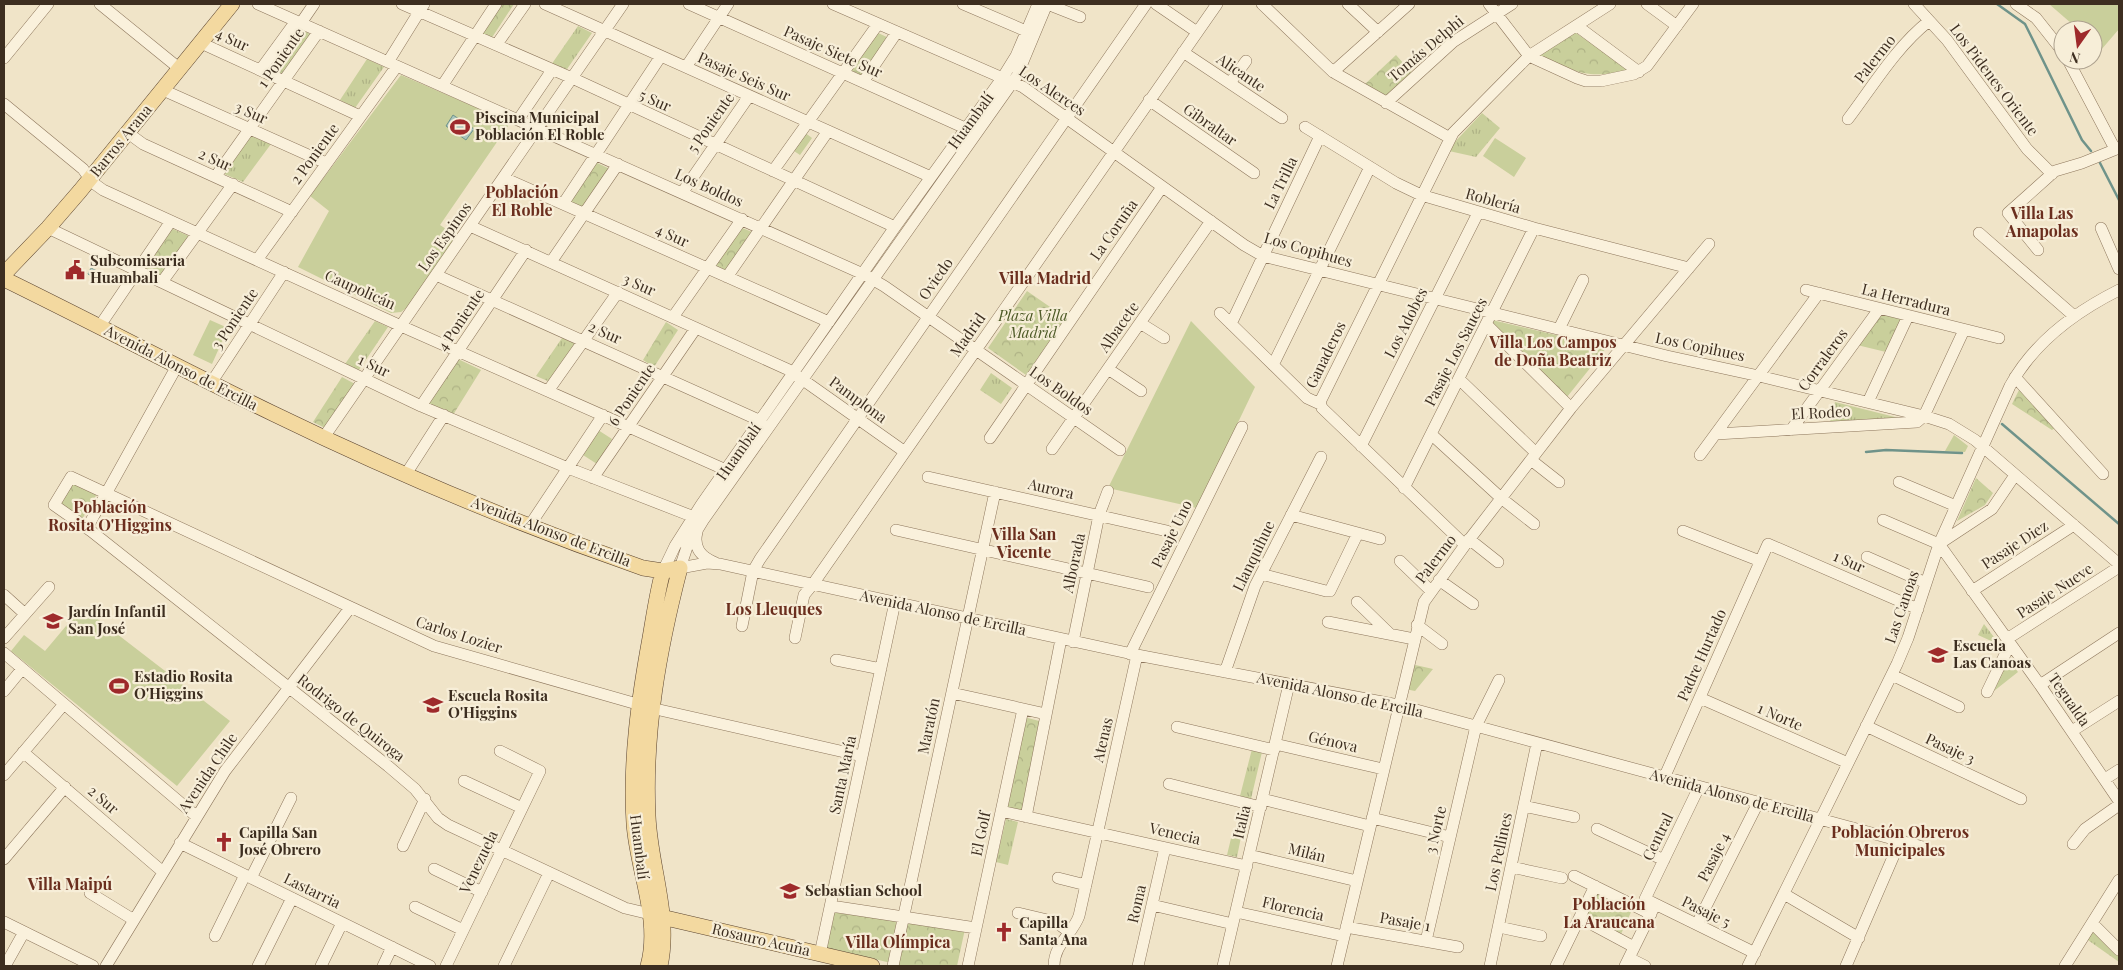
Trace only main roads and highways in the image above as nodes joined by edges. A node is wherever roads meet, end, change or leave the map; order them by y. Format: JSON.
{"nodes":[{"id":1,"x":232,"y":4,"type":"edge"},
{"id":2,"x":4,"y":274,"type":"edge"},
{"id":3,"x":4,"y":279,"type":"edge"},
{"id":4,"x":680,"y":568,"type":"joint"},
{"id":5,"x":663,"y":571,"type":"junction"},
{"id":6,"x":645,"y":706,"type":"junction"},
{"id":7,"x":656,"y":916,"type":"junction"},
{"id":8,"x":850,"y":964,"type":"edge"},
{"id":9,"x":648,"y":966,"type":"edge"},
{"id":10,"x":660,"y":966,"type":"edge"},
{"id":11,"x":872,"y":966,"type":"edge"}],
"edges":[{"from":1,"to":2,"type":"main road","name":"Barros Arana"},
{"from":3,"to":5,"type":"main road","name":"Avenida Alonso de Ercilla"},
{"from":4,"to":5,"type":"main road","name":"Avenida Alonso de Ercilla"},
{"from":4,"to":6,"type":"main road","name":"Huambalí"},
{"from":5,"to":6,"type":"main road","name":"Huambalí"},
{"from":6,"to":7,"type":"main road","name":"Huambalí"},
{"from":7,"to":8,"type":"main road","name":"Rosauro Acuña"},
{"from":7,"to":9,"type":"main road","name":"Huambalí"},
{"from":7,"to":10,"type":"main road","name":"Huambalí"},
{"from":8,"to":11,"type":"main road","name":"Rosauro Acuña"}]}
